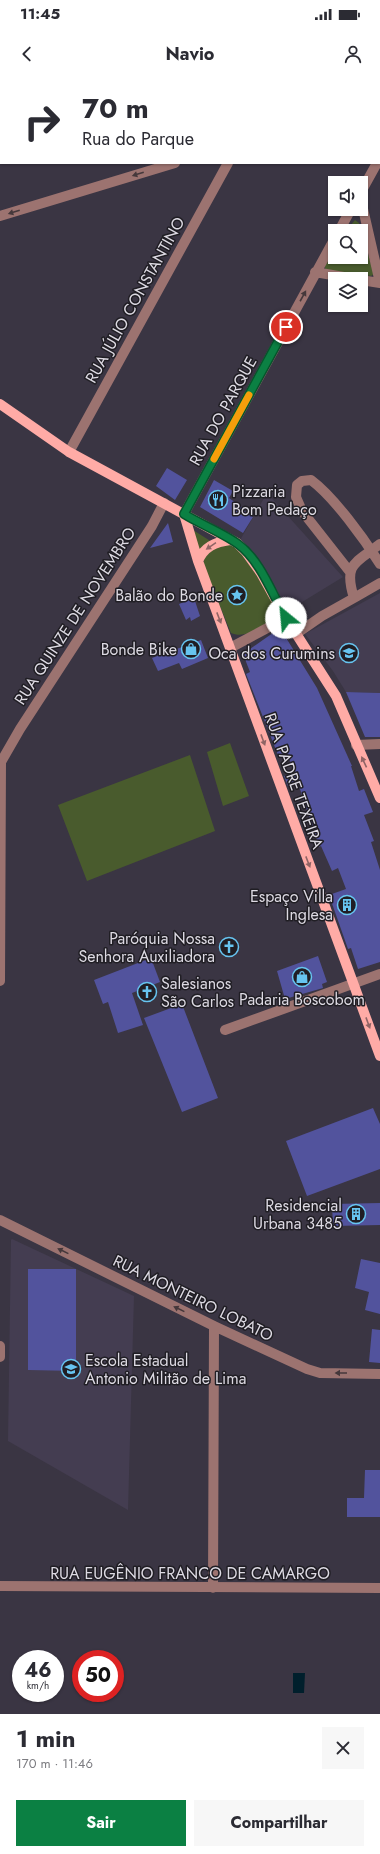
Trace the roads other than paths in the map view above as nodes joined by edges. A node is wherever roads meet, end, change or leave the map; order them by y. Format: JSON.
{"nodes":[{"id":1,"x":172,"y":164,"type":"edge"},
{"id":2,"x":227,"y":164,"type":"edge"},
{"id":3,"x":376,"y":164,"type":"edge"},
{"id":4,"x":368,"y":179,"type":"edge"},
{"id":5,"x":0,"y":216,"type":"edge"},
{"id":6,"x":365,"y":216,"type":"edge"},
{"id":7,"x":328,"y":251,"type":"edge"},
{"id":8,"x":316,"y":272,"type":"junction"},
{"id":9,"x":328,"y":274,"type":"edge"},
{"id":10,"x":368,"y":281,"type":"edge"},
{"id":11,"x":380,"y":283,"type":"edge"},
{"id":12,"x":0,"y":404,"type":"edge"},
{"id":13,"x":69,"y":452,"type":"junction"},
{"id":14,"x":164,"y":504,"type":"junction"},
{"id":15,"x":184,"y":514,"type":"junction"},
{"id":16,"x":230,"y":540,"type":"junction"},
{"id":17,"x":380,"y":544,"type":"edge"},
{"id":18,"x":371,"y":550,"type":"junction"},
{"id":19,"x":198,"y":561,"type":"junction"},
{"id":20,"x":380,"y":564,"type":"edge"},
{"id":21,"x":350,"y":572,"type":"junction"},
{"id":22,"x":380,"y":583,"type":"edge"},
{"id":23,"x":354,"y":598,"type":"junction"},
{"id":24,"x":286,"y":618,"type":"junction"},
{"id":25,"x":296,"y":634,"type":"junction"},
{"id":26,"x":230,"y":648,"type":"junction"},
{"id":27,"x":380,"y":744,"type":"edge"},
{"id":28,"x":356,"y":745,"type":"junction"},
{"id":29,"x":380,"y":798,"type":"edge"},
{"id":30,"x":380,"y":974,"type":"edge"},
{"id":31,"x":0,"y":981,"type":"edge"},
{"id":32,"x":354,"y":984,"type":"junction"},
{"id":33,"x":225,"y":1030,"type":"dead end"},
{"id":34,"x":380,"y":1056,"type":"edge"},
{"id":35,"x":0,"y":1220,"type":"edge"},
{"id":36,"x":214,"y":1326,"type":"junction"},
{"id":37,"x":0,"y":1346,"type":"edge"},
{"id":38,"x":0,"y":1357,"type":"edge"},
{"id":39,"x":380,"y":1374,"type":"edge"},
{"id":40,"x":0,"y":1586,"type":"edge"},
{"id":41,"x":213,"y":1588,"type":"junction"},
{"id":42,"x":380,"y":1588,"type":"edge"}],
"edges":[{"from":1,"to":5,"type":"street","one_way":true},
{"from":2,"to":13,"type":"street","name":"RUA JÚLIO CONSTANTINO"},
{"from":3,"to":4,"type":"street"},
{"from":6,"to":11,"type":"street"},
{"from":7,"to":8,"type":"street","name":"RUA DO PARQUE"},
{"from":8,"to":9,"type":"street"},
{"from":15,"to":8,"type":"street","name":"RUA DO PARQUE","one_way":true},
{"from":10,"to":11,"type":"street"},
{"from":12,"to":13,"type":"main road"},
{"from":13,"to":14,"type":"main road"},
{"from":14,"to":15,"type":"main road"},
{"from":14,"to":31,"type":"street","name":"RUA QUINZE DE NOVEMBRO"},
{"from":15,"to":16,"type":"main road"},
{"from":15,"to":19,"type":"main road","name":"RUA PADRE TEXEIRA"},
{"from":16,"to":19,"type":"main road","one_way":true},
{"from":16,"to":24,"type":"main road"},
{"from":17,"to":18,"type":"street"},
{"from":18,"to":20,"type":"street"},
{"from":18,"to":21,"type":"street"},
{"from":18,"to":21,"type":"street"},
{"from":19,"to":26,"type":"main road","name":"RUA PADRE TEXEIRA","one_way":true},
{"from":21,"to":23,"type":"street"},
{"from":22,"to":23,"type":"street"},
{"from":23,"to":25,"type":"street"},
{"from":24,"to":25,"type":"main road"},
{"from":24,"to":26,"type":"street"},
{"from":25,"to":28,"type":"main road"},
{"from":26,"to":32,"type":"main road","name":"RUA PADRE TEXEIRA","one_way":true},
{"from":27,"to":28,"type":"street"},
{"from":29,"to":28,"type":"main road","one_way":true},
{"from":30,"to":32,"type":"street"},
{"from":32,"to":33,"type":"street"},
{"from":32,"to":34,"type":"main road","name":"RUA PADRE TEXEIRA","one_way":true},
{"from":36,"to":35,"type":"street","name":"RUA MONTEIRO LOBATO","one_way":true},
{"from":39,"to":36,"type":"street","name":"RUA MONTEIRO LOBATO","one_way":true},
{"from":36,"to":41,"type":"street"},
{"from":37,"to":38,"type":"street"},
{"from":40,"to":41,"type":"street","name":"RUA EUGÊNIO FRANCO DE CAMARGO"},
{"from":41,"to":42,"type":"street","name":"RUA EUGÊNIO FRANCO DE CAMARGO"}]}
